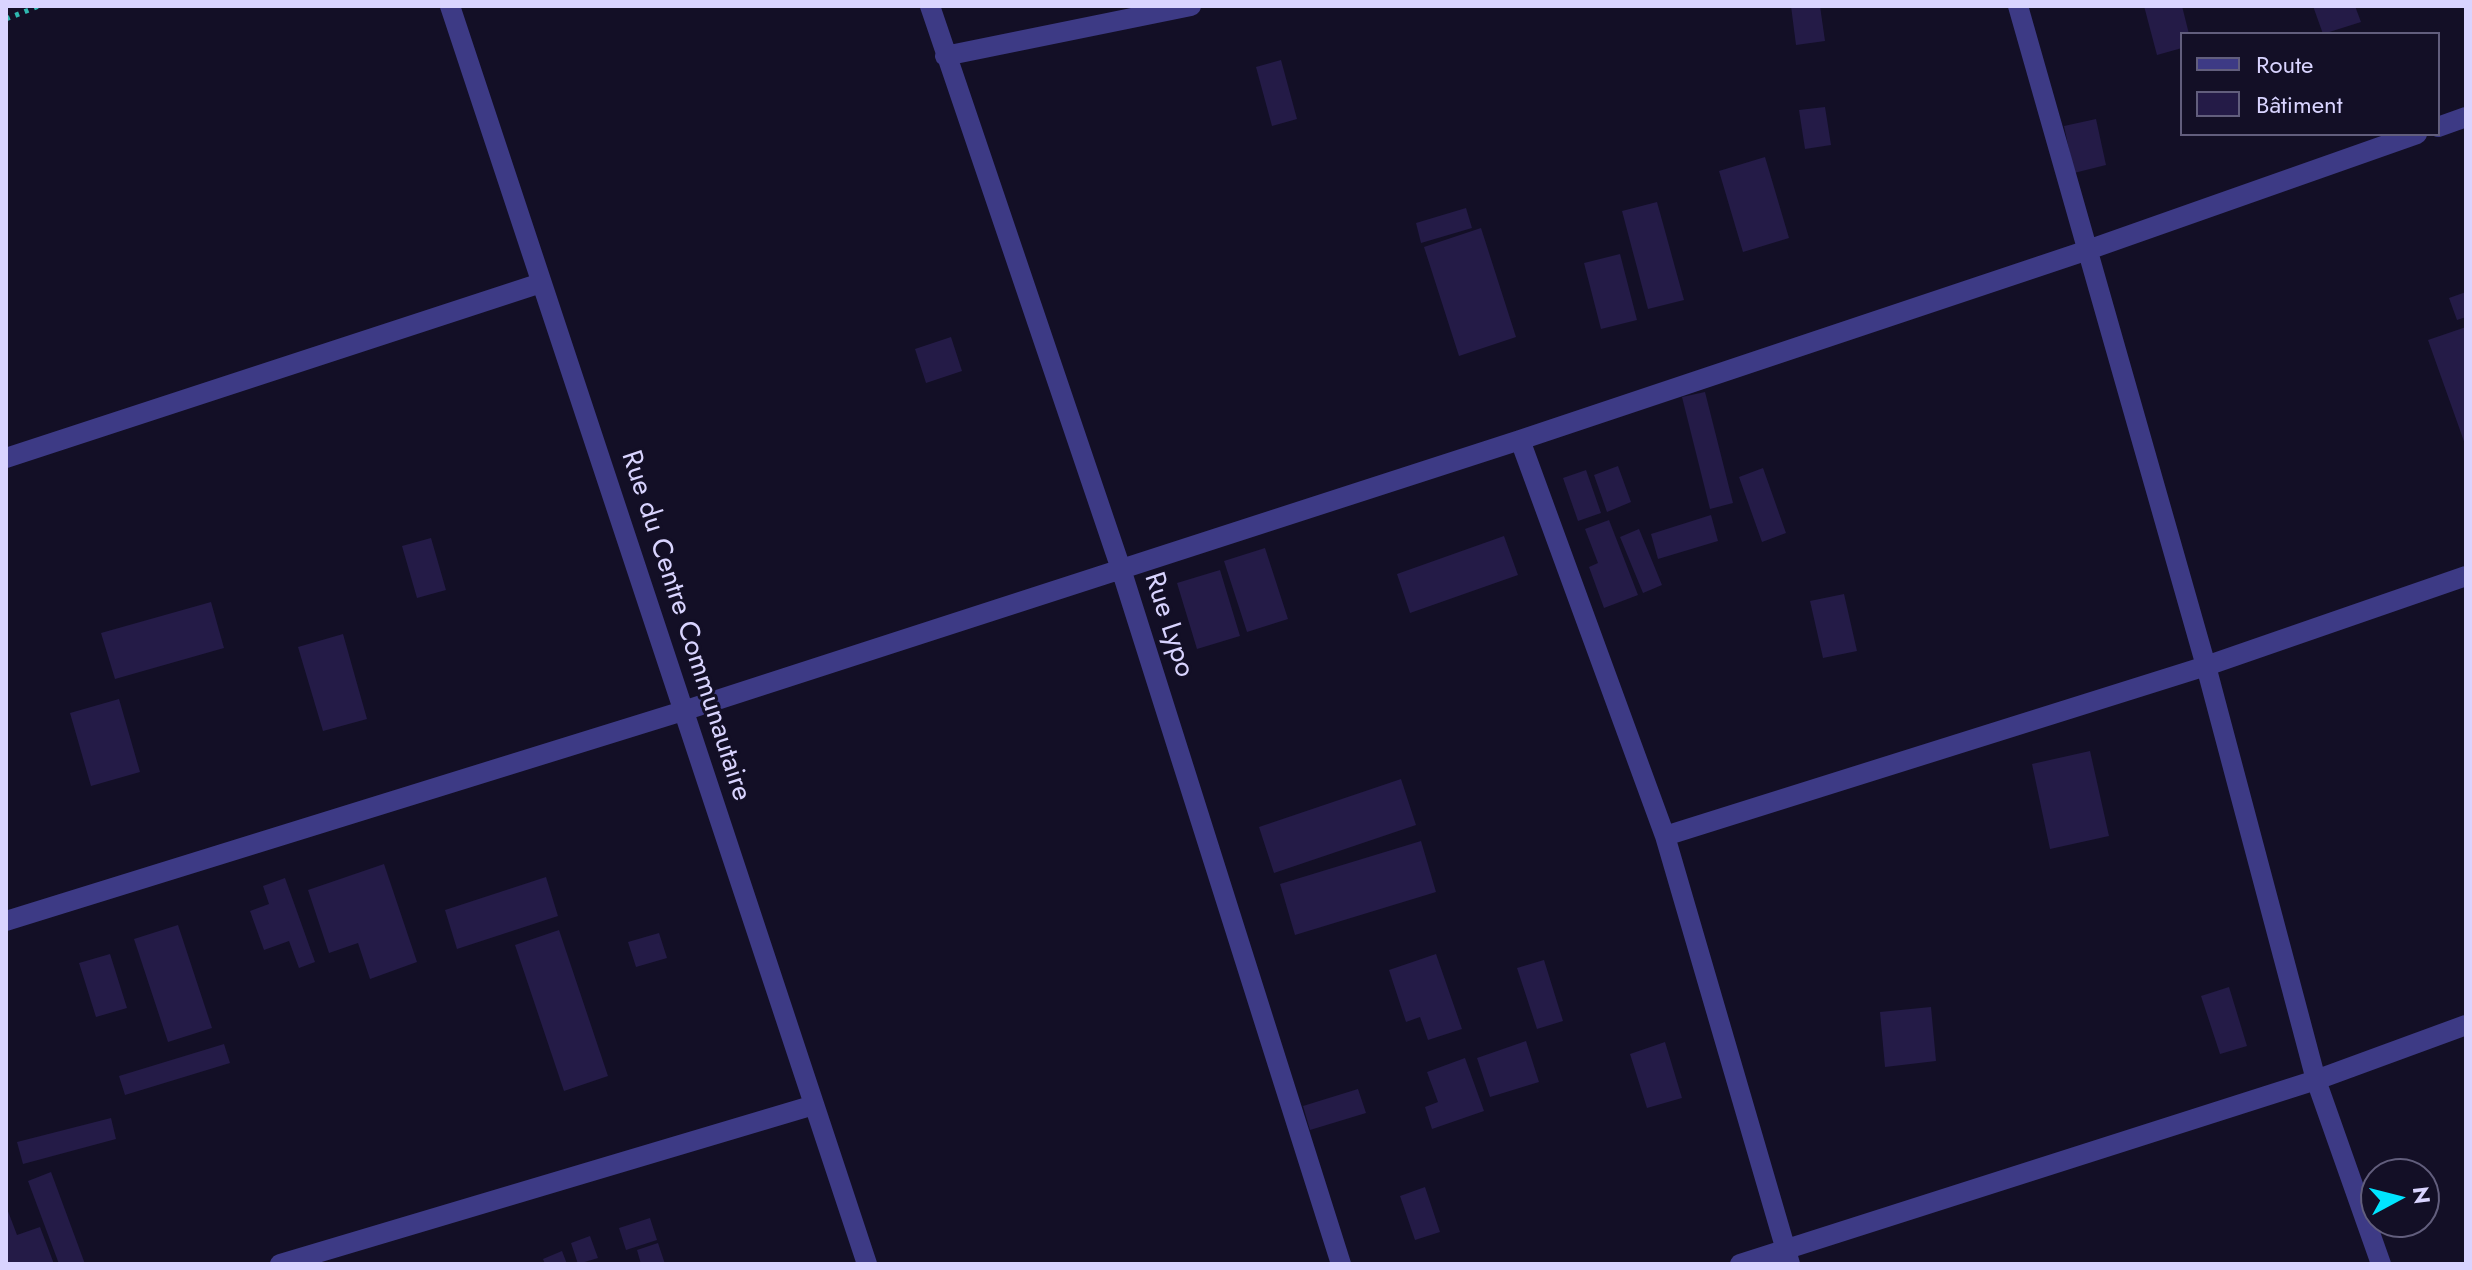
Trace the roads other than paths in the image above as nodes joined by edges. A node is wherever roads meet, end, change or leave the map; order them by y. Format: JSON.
{"nodes":[{"id":1,"x":450,"y":6,"type":"edge"},
{"id":2,"x":930,"y":6,"type":"edge"},
{"id":3,"x":1191,"y":6,"type":"edge"},
{"id":4,"x":2018,"y":6,"type":"edge"},
{"id":5,"x":945,"y":56,"type":"junction"},
{"id":6,"x":2466,"y":117,"type":"edge"},
{"id":7,"x":2440,"y":126,"type":"edge"},
{"id":8,"x":2411,"y":136,"type":"edge"},
{"id":9,"x":2085,"y":251,"type":"junction"},
{"id":10,"x":541,"y":283,"type":"junction"},
{"id":11,"x":1520,"y":440,"type":"junction"},
{"id":12,"x":6,"y":458,"type":"edge"},
{"id":13,"x":1121,"y":569,"type":"junction"},
{"id":14,"x":2466,"y":576,"type":"edge"},
{"id":15,"x":2206,"y":666,"type":"junction"},
{"id":16,"x":683,"y":711,"type":"junction"},
{"id":17,"x":1665,"y":836,"type":"junction"},
{"id":18,"x":6,"y":921,"type":"edge"},
{"id":19,"x":2466,"y":1025,"type":"edge"},
{"id":20,"x":2316,"y":1080,"type":"junction"},
{"id":21,"x":814,"y":1105,"type":"junction"},
{"id":22,"x":1788,"y":1257,"type":"edge"},
{"id":23,"x":280,"y":1264,"type":"edge"},
{"id":24,"x":867,"y":1264,"type":"edge"},
{"id":25,"x":1341,"y":1264,"type":"edge"},
{"id":26,"x":1740,"y":1264,"type":"edge"},
{"id":27,"x":2381,"y":1264,"type":"edge"}],
"edges":[{"from":1,"to":10,"type":"street","name":"Rue du Centre Communautaire"},
{"from":2,"to":5,"type":"street","name":"Rue Lypo"},
{"from":3,"to":5,"type":"street"},
{"from":4,"to":9,"type":"street"},
{"from":5,"to":13,"type":"street","name":"Rue Lypo"},
{"from":6,"to":7,"type":"street"},
{"from":8,"to":9,"type":"street"},
{"from":9,"to":11,"type":"street"},
{"from":9,"to":15,"type":"street"},
{"from":10,"to":12,"type":"street"},
{"from":10,"to":16,"type":"street","name":"Rue du Centre Communautaire"},
{"from":11,"to":13,"type":"street"},
{"from":11,"to":17,"type":"street"},
{"from":13,"to":16,"type":"street"},
{"from":13,"to":25,"type":"street","name":"Rue Lypo"},
{"from":14,"to":15,"type":"street"},
{"from":15,"to":17,"type":"street"},
{"from":15,"to":20,"type":"street"},
{"from":16,"to":18,"type":"street"},
{"from":16,"to":21,"type":"street","name":"Rue du Centre Communautaire"},
{"from":17,"to":22,"type":"street"},
{"from":19,"to":20,"type":"street"},
{"from":20,"to":22,"type":"street"},
{"from":20,"to":27,"type":"street"},
{"from":21,"to":23,"type":"street"},
{"from":21,"to":24,"type":"street","name":"Rue du Centre Communautaire"},
{"from":22,"to":26,"type":"street"}]}
